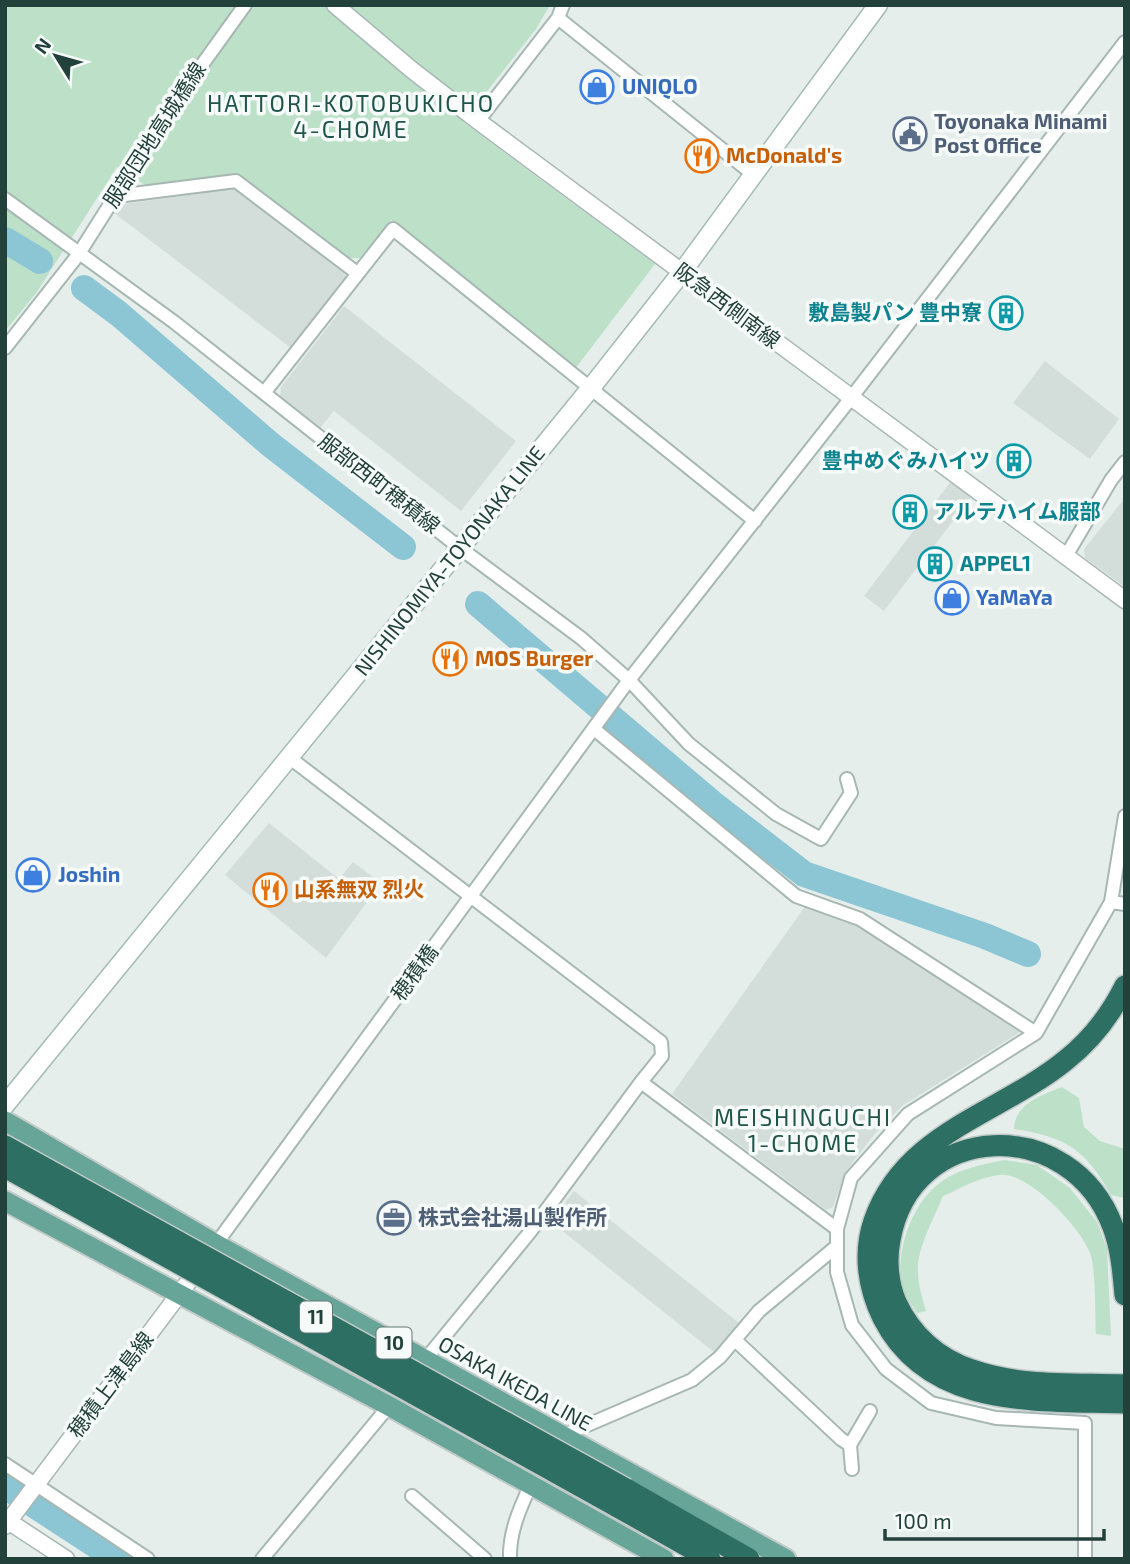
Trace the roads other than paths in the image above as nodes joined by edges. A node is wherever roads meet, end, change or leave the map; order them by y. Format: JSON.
{"nodes":[{"id":1,"x":245,"y":5,"type":"edge"},
{"id":2,"x":335,"y":5,"type":"edge"},
{"id":3,"x":878,"y":5,"type":"edge"},
{"id":4,"x":561,"y":11,"type":"edge"},
{"id":5,"x":1125,"y":42,"type":"edge"},
{"id":6,"x":478,"y":121,"type":"junction"},
{"id":7,"x":754,"y":175,"type":"junction"},
{"id":8,"x":117,"y":196,"type":"junction"},
{"id":9,"x":5,"y":200,"type":"edge"},
{"id":10,"x":78,"y":255,"type":"junction"},
{"id":11,"x":682,"y":272,"type":"junction"},
{"id":12,"x":357,"y":273,"type":"junction"},
{"id":13,"x":5,"y":348,"type":"edge"},
{"id":14,"x":590,"y":389,"type":"junction"},
{"id":15,"x":264,"y":393,"type":"junction"},
{"id":16,"x":851,"y":398,"type":"junction"},
{"id":17,"x":1125,"y":462,"type":"edge"},
{"id":18,"x":755,"y":521,"type":"junction"},
{"id":19,"x":460,"y":548,"type":"junction"},
{"id":20,"x":1066,"y":556,"type":"junction"},
{"id":21,"x":1125,"y":600,"type":"edge"},
{"id":22,"x":629,"y":680,"type":"junction"},
{"id":23,"x":596,"y":726,"type":"junction"},
{"id":24,"x":290,"y":758,"type":"junction"},
{"id":25,"x":847,"y":779,"type":"dead end"},
{"id":26,"x":1125,"y":816,"type":"edge"},
{"id":27,"x":472,"y":897,"type":"junction"},
{"id":28,"x":1111,"y":902,"type":"junction"},
{"id":29,"x":1125,"y":904,"type":"edge"},
{"id":30,"x":1125,"y":986,"type":"edge"},
{"id":31,"x":1037,"y":1033,"type":"junction"},
{"id":32,"x":641,"y":1082,"type":"junction"},
{"id":33,"x":5,"y":1105,"type":"edge"},
{"id":34,"x":5,"y":1121,"type":"edge"},
{"id":35,"x":5,"y":1146,"type":"edge"},
{"id":36,"x":5,"y":1167,"type":"edge"},
{"id":37,"x":5,"y":1201,"type":"edge"},
{"id":38,"x":837,"y":1229,"type":"junction"},
{"id":39,"x":216,"y":1244,"type":"junction"},
{"id":40,"x":837,"y":1246,"type":"junction"},
{"id":41,"x":179,"y":1295,"type":"junction"},
{"id":42,"x":1125,"y":1295,"type":"edge"},
{"id":43,"x":735,"y":1340,"type":"junction"},
{"id":44,"x":425,"y":1360,"type":"junction"},
{"id":45,"x":1125,"y":1385,"type":"edge"},
{"id":46,"x":1125,"y":1404,"type":"edge"},
{"id":47,"x":389,"y":1406,"type":"junction"},
{"id":48,"x":870,"y":1411,"type":"dead end"},
{"id":49,"x":562,"y":1436,"type":"junction"},
{"id":50,"x":850,"y":1445,"type":"junction"},
{"id":51,"x":5,"y":1464,"type":"edge"},
{"id":52,"x":852,"y":1469,"type":"dead end"},
{"id":53,"x":531,"y":1484,"type":"junction"},
{"id":54,"x":34,"y":1488,"type":"junction"},
{"id":55,"x":412,"y":1496,"type":"dead end"},
{"id":56,"x":621,"y":1497,"type":"junction"},
{"id":57,"x":9,"y":1519,"type":"edge"},
{"id":58,"x":61,"y":1557,"type":"edge"},
{"id":59,"x":148,"y":1559,"type":"edge"},
{"id":60,"x":262,"y":1559,"type":"edge"},
{"id":61,"x":485,"y":1559,"type":"edge"},
{"id":62,"x":510,"y":1559,"type":"edge"},
{"id":63,"x":664,"y":1559,"type":"edge"},
{"id":64,"x":709,"y":1559,"type":"edge"},
{"id":65,"x":749,"y":1559,"type":"edge"},
{"id":66,"x":786,"y":1559,"type":"edge"},
{"id":67,"x":1085,"y":1559,"type":"edge"}],
"edges":[{"from":1,"to":8,"type":"street","name":"服部団地高城橋線"},
{"from":2,"to":6,"type":"street","name":"阪急西側南線"},
{"from":3,"to":7,"type":"main road","name":"NISHINOMIYA-TOYONAKA LINE"},
{"from":4,"to":6,"type":"street"},
{"from":4,"to":7,"type":"street"},
{"from":5,"to":16,"type":"street","name":"穂積橋"},
{"from":6,"to":11,"type":"street","name":"阪急西側南線"},
{"from":7,"to":11,"type":"main road","name":"NISHINOMIYA-TOYONAKA LINE"},
{"from":8,"to":10,"type":"street","name":"服部団地高城橋線"},
{"from":8,"to":12,"type":"street"},
{"from":9,"to":10,"type":"street","name":"服部西町穂積線"},
{"from":10,"to":13,"type":"street","name":"服部団地高城橋線"},
{"from":10,"to":15,"type":"street","name":"服部西町穂積線"},
{"from":11,"to":14,"type":"main road","name":"NISHINOMIYA-TOYONAKA LINE"},
{"from":11,"to":16,"type":"street","name":"阪急西側南線"},
{"from":12,"to":14,"type":"street"},
{"from":12,"to":15,"type":"street"},
{"from":14,"to":18,"type":"street"},
{"from":14,"to":19,"type":"main road","name":"NISHINOMIYA-TOYONAKA LINE"},
{"from":15,"to":19,"type":"street","name":"服部西町穂積線"},
{"from":16,"to":18,"type":"street","name":"穂積橋"},
{"from":16,"to":20,"type":"street","name":"阪急西側南線"},
{"from":17,"to":20,"type":"street"},
{"from":18,"to":22,"type":"street","name":"穂積橋"},
{"from":19,"to":22,"type":"street","name":"服部西町穂積線"},
{"from":19,"to":24,"type":"main road","name":"NISHINOMIYA-TOYONAKA LINE"},
{"from":20,"to":21,"type":"street","name":"阪急西側南線"},
{"from":22,"to":23,"type":"street","name":"穂積橋"},
{"from":22,"to":25,"type":"street","name":"服部西町穂積線"},
{"from":23,"to":27,"type":"street","name":"穂積橋"},
{"from":23,"to":31,"type":"street"},
{"from":24,"to":27,"type":"street"},
{"from":24,"to":33,"type":"main road","name":"NISHINOMIYA-TOYONAKA LINE"},
{"from":26,"to":28,"type":"street"},
{"from":27,"to":32,"type":"street"},
{"from":27,"to":39,"type":"street","name":"穂積橋"},
{"from":28,"to":29,"type":"street"},
{"from":28,"to":31,"type":"street"},
{"from":30,"to":46,"type":"highway"},
{"from":31,"to":38,"type":"street"},
{"from":32,"to":38,"type":"street"},
{"from":32,"to":44,"type":"street"},
{"from":34,"to":39,"type":"main road","name":"OSAKA IKEDA LINE","number":"10"},
{"from":35,"to":56,"type":"highway","number":"11","bridge":true},
{"from":36,"to":56,"type":"highway","number":"11","bridge":true},
{"from":37,"to":41,"type":"main road"},
{"from":38,"to":40,"type":"street"},
{"from":39,"to":41,"type":"street","name":"穂積上津島線"},
{"from":39,"to":44,"type":"main road","name":"OSAKA IKEDA LINE","number":"10"},
{"from":40,"to":43,"type":"street"},
{"from":40,"to":67,"type":"street"},
{"from":41,"to":47,"type":"main road"},
{"from":41,"to":54,"type":"street","name":"穂積上津島線"},
{"from":42,"to":45,"type":"highway"},
{"from":43,"to":49,"type":"street"},
{"from":43,"to":50,"type":"street"},
{"from":44,"to":49,"type":"main road","name":"OSAKA IKEDA LINE","number":"10"},
{"from":47,"to":53,"type":"main road"},
{"from":47,"to":60,"type":"street"},
{"from":48,"to":50,"type":"street"},
{"from":49,"to":66,"type":"main road","name":"OSAKA IKEDA LINE","number":"10"},
{"from":50,"to":52,"type":"street"},
{"from":51,"to":54,"type":"street"},
{"from":53,"to":62,"type":"street"},
{"from":53,"to":63,"type":"main road"},
{"from":54,"to":57,"type":"street","name":"穂積上津島線"},
{"from":54,"to":59,"type":"street"},
{"from":55,"to":61,"type":"street"},
{"from":56,"to":64,"type":"highway","number":"11"},
{"from":56,"to":65,"type":"highway","number":"11"},
{"from":57,"to":58,"type":"street"}]}
